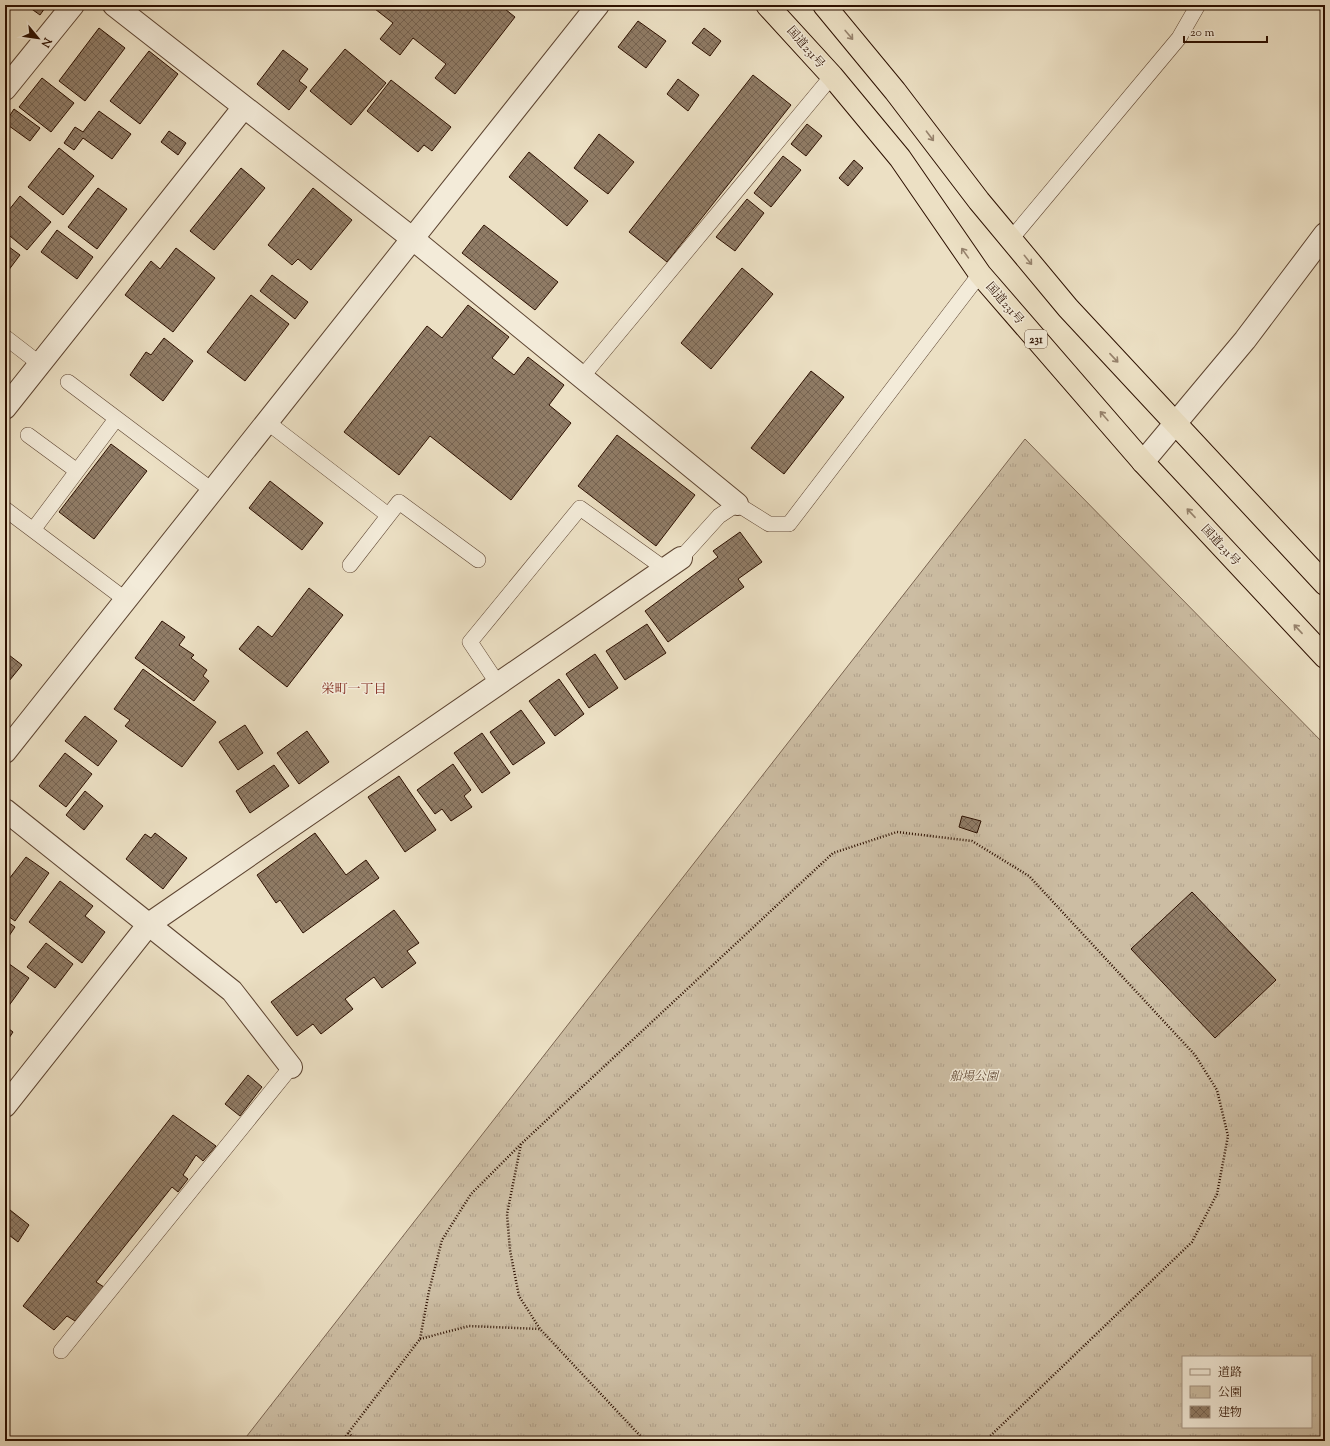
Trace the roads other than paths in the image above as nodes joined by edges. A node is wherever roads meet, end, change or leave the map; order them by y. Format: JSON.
{"nodes":[{"id":1,"x":73,"y":5,"type":"edge"},
{"id":2,"x":114,"y":5,"type":"edge"},
{"id":3,"x":598,"y":5,"type":"edge"},
{"id":4,"x":767,"y":5,"type":"edge"},
{"id":5,"x":824,"y":5,"type":"edge"},
{"id":6,"x":1198,"y":5,"type":"edge"},
{"id":7,"x":832,"y":76,"type":"junction"},
{"id":8,"x":5,"y":89,"type":"edge"},
{"id":9,"x":244,"y":107,"type":"junction"},
{"id":10,"x":1325,"y":234,"type":"edge"},
{"id":11,"x":413,"y":239,"type":"junction"},
{"id":12,"x":1011,"y":239,"type":"junction"},
{"id":13,"x":980,"y":274,"type":"junction"},
{"id":14,"x":5,"y":337,"type":"edge"},
{"id":15,"x":40,"y":364,"type":"junction"},
{"id":16,"x":582,"y":377,"type":"junction"},
{"id":17,"x":68,"y":382,"type":"dead end"},
{"id":18,"x":5,"y":408,"type":"edge"},
{"id":19,"x":116,"y":419,"type":"junction"},
{"id":20,"x":267,"y":422,"type":"junction"},
{"id":21,"x":1175,"y":424,"type":"junction"},
{"id":22,"x":28,"y":435,"type":"dead end"},
{"id":23,"x":1143,"y":462,"type":"junction"},
{"id":24,"x":77,"y":471,"type":"junction"},
{"id":25,"x":212,"y":491,"type":"junction"},
{"id":26,"x":738,"y":504,"type":"junction"},
{"id":27,"x":5,"y":509,"type":"edge"},
{"id":28,"x":388,"y":515,"type":"junction"},
{"id":29,"x":33,"y":530,"type":"junction"},
{"id":30,"x":478,"y":560,"type":"dead end"},
{"id":31,"x":673,"y":563,"type":"junction"},
{"id":32,"x":350,"y":565,"type":"dead end"},
{"id":33,"x":1325,"y":584,"type":"edge"},
{"id":34,"x":126,"y":600,"type":"junction"},
{"id":35,"x":1325,"y":657,"type":"edge"},
{"id":36,"x":498,"y":684,"type":"junction"},
{"id":37,"x":5,"y":752,"type":"edge"},
{"id":38,"x":5,"y":810,"type":"edge"},
{"id":39,"x":149,"y":924,"type":"junction"},
{"id":40,"x":290,"y":1067,"type":"joint"},
{"id":41,"x":5,"y":1106,"type":"edge"},
{"id":42,"x":61,"y":1351,"type":"dead end"}],
"edges":[{"from":1,"to":8,"type":"street"},
{"from":2,"to":9,"type":"street"},
{"from":3,"to":11,"type":"street"},
{"from":4,"to":7,"type":"highway","name":"国道231号","number":"231"},
{"from":5,"to":12,"type":"highway","one_way":true},
{"from":6,"to":12,"type":"lane"},
{"from":13,"to":7,"type":"highway","name":"国道231号","number":"231","one_way":true},
{"from":7,"to":16,"type":"lane"},
{"from":9,"to":11,"type":"street"},
{"from":9,"to":15,"type":"street"},
{"from":10,"to":21,"type":"street"},
{"from":11,"to":16,"type":"street"},
{"from":11,"to":20,"type":"street"},
{"from":12,"to":21,"type":"highway","one_way":true},
{"from":23,"to":13,"type":"highway","name":"国道231号","number":"231","one_way":true},
{"from":13,"to":26,"type":"lane"},
{"from":14,"to":15,"type":"lane"},
{"from":15,"to":18,"type":"street"},
{"from":16,"to":26,"type":"street"},
{"from":17,"to":19,"type":"lane"},
{"from":19,"to":24,"type":"lane"},
{"from":19,"to":25,"type":"lane"},
{"from":20,"to":25,"type":"street"},
{"from":20,"to":28,"type":"lane"},
{"from":21,"to":23,"type":"street"},
{"from":21,"to":33,"type":"highway"},
{"from":22,"to":24,"type":"lane"},
{"from":35,"to":23,"type":"highway","name":"国道231号","number":"231","one_way":true},
{"from":24,"to":29,"type":"lane"},
{"from":25,"to":34,"type":"street"},
{"from":26,"to":31,"type":"lane"},
{"from":27,"to":29,"type":"lane"},
{"from":28,"to":30,"type":"lane"},
{"from":28,"to":32,"type":"lane"},
{"from":29,"to":34,"type":"lane"},
{"from":31,"to":36,"type":"street"},
{"from":31,"to":36,"type":"lane"},
{"from":34,"to":37,"type":"street"},
{"from":36,"to":39,"type":"street"},
{"from":38,"to":39,"type":"street"},
{"from":39,"to":40,"type":"street"},
{"from":39,"to":41,"type":"street"},
{"from":40,"to":42,"type":"lane"}]}
